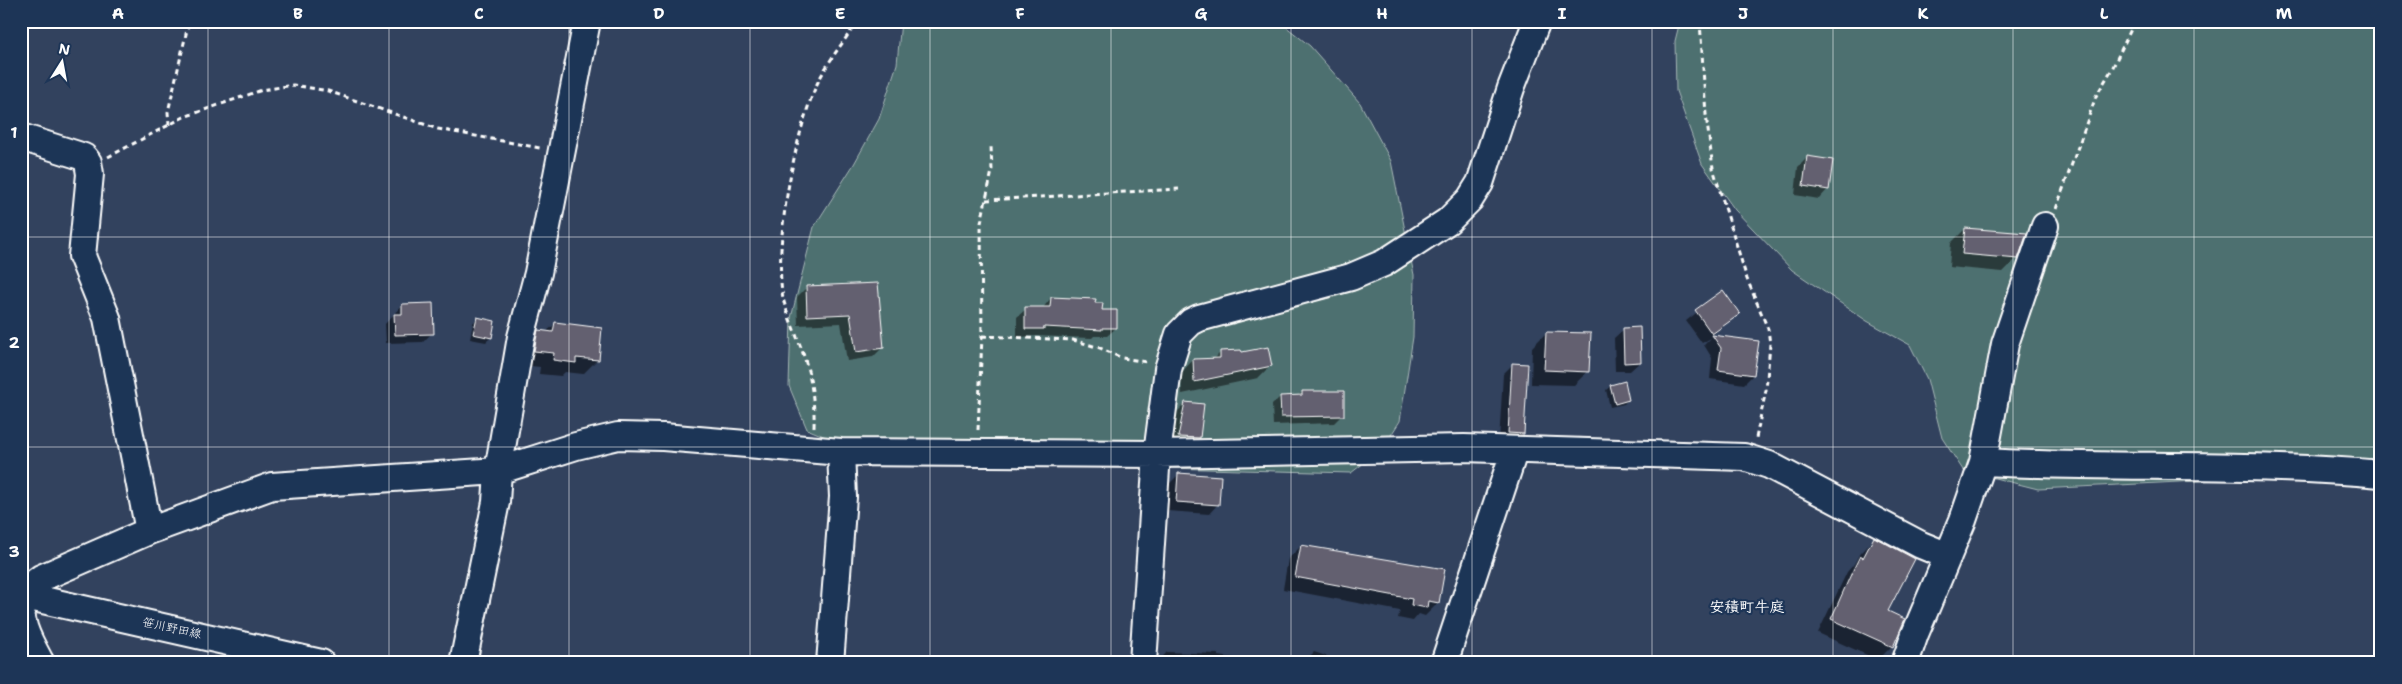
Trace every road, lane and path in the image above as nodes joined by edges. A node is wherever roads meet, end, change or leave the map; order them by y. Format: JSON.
{"nodes":[{"id":1,"x":189,"y":21,"type":"edge"},
{"id":2,"x":588,"y":21,"type":"edge"},
{"id":3,"x":858,"y":21,"type":"edge"},
{"id":4,"x":1537,"y":21,"type":"edge"},
{"id":5,"x":1700,"y":21,"type":"edge"},
{"id":6,"x":2135,"y":21,"type":"edge"},
{"id":7,"x":169,"y":125,"type":"junction"},
{"id":8,"x":21,"y":137,"type":"edge"},
{"id":9,"x":991,"y":146,"type":"dead end"},
{"id":10,"x":562,"y":152,"type":"junction"},
{"id":11,"x":88,"y":162,"type":"junction"},
{"id":12,"x":1179,"y":189,"type":"dead end"},
{"id":13,"x":986,"y":200,"type":"junction"},
{"id":14,"x":2045,"y":226,"type":"joint"},
{"id":15,"x":982,"y":336,"type":"junction"},
{"id":16,"x":1170,"y":365,"type":"junction"},
{"id":17,"x":814,"y":450,"type":"junction"},
{"id":18,"x":841,"y":452,"type":"junction"},
{"id":19,"x":1514,"y":452,"type":"junction"},
{"id":20,"x":978,"y":454,"type":"junction"},
{"id":21,"x":1157,"y":454,"type":"junction"},
{"id":22,"x":1752,"y":458,"type":"junction"},
{"id":23,"x":1983,"y":462,"type":"junction"},
{"id":24,"x":498,"y":471,"type":"junction"},
{"id":25,"x":2381,"y":474,"type":"edge"},
{"id":26,"x":149,"y":531,"type":"junction"},
{"id":27,"x":1948,"y":556,"type":"junction"},
{"id":28,"x":22,"y":595,"type":"edge"},
{"id":29,"x":41,"y":663,"type":"edge"},
{"id":30,"x":321,"y":663,"type":"edge"},
{"id":31,"x":463,"y":663,"type":"edge"},
{"id":32,"x":830,"y":663,"type":"edge"},
{"id":33,"x":1143,"y":663,"type":"edge"},
{"id":34,"x":1444,"y":663,"type":"edge"},
{"id":35,"x":1905,"y":663,"type":"edge"}],
"edges":[{"from":1,"to":7,"type":"path"},
{"from":2,"to":10,"type":"street"},
{"from":3,"to":17,"type":"path"},
{"from":4,"to":16,"type":"street"},
{"from":5,"to":22,"type":"path"},
{"from":6,"to":14,"type":"path"},
{"from":7,"to":10,"type":"path"},
{"from":7,"to":11,"type":"path"},
{"from":8,"to":11,"type":"street"},
{"from":9,"to":13,"type":"path"},
{"from":10,"to":24,"type":"street"},
{"from":11,"to":26,"type":"street"},
{"from":12,"to":13,"type":"path"},
{"from":13,"to":15,"type":"path"},
{"from":14,"to":23,"type":"street"},
{"from":15,"to":16,"type":"path"},
{"from":15,"to":20,"type":"path"},
{"from":16,"to":21,"type":"street"},
{"from":17,"to":18,"type":"street"},
{"from":17,"to":24,"type":"street"},
{"from":18,"to":20,"type":"street"},
{"from":18,"to":32,"type":"street"},
{"from":19,"to":21,"type":"street"},
{"from":19,"to":22,"type":"street"},
{"from":19,"to":34,"type":"street"},
{"from":20,"to":21,"type":"street"},
{"from":21,"to":33,"type":"street"},
{"from":22,"to":27,"type":"street"},
{"from":23,"to":25,"type":"street"},
{"from":23,"to":27,"type":"street"},
{"from":24,"to":26,"type":"street"},
{"from":24,"to":31,"type":"street"},
{"from":26,"to":28,"type":"street"},
{"from":27,"to":35,"type":"street"},
{"from":28,"to":29,"type":"street"},
{"from":28,"to":30,"type":"street","name":"笹川野田線"}]}
